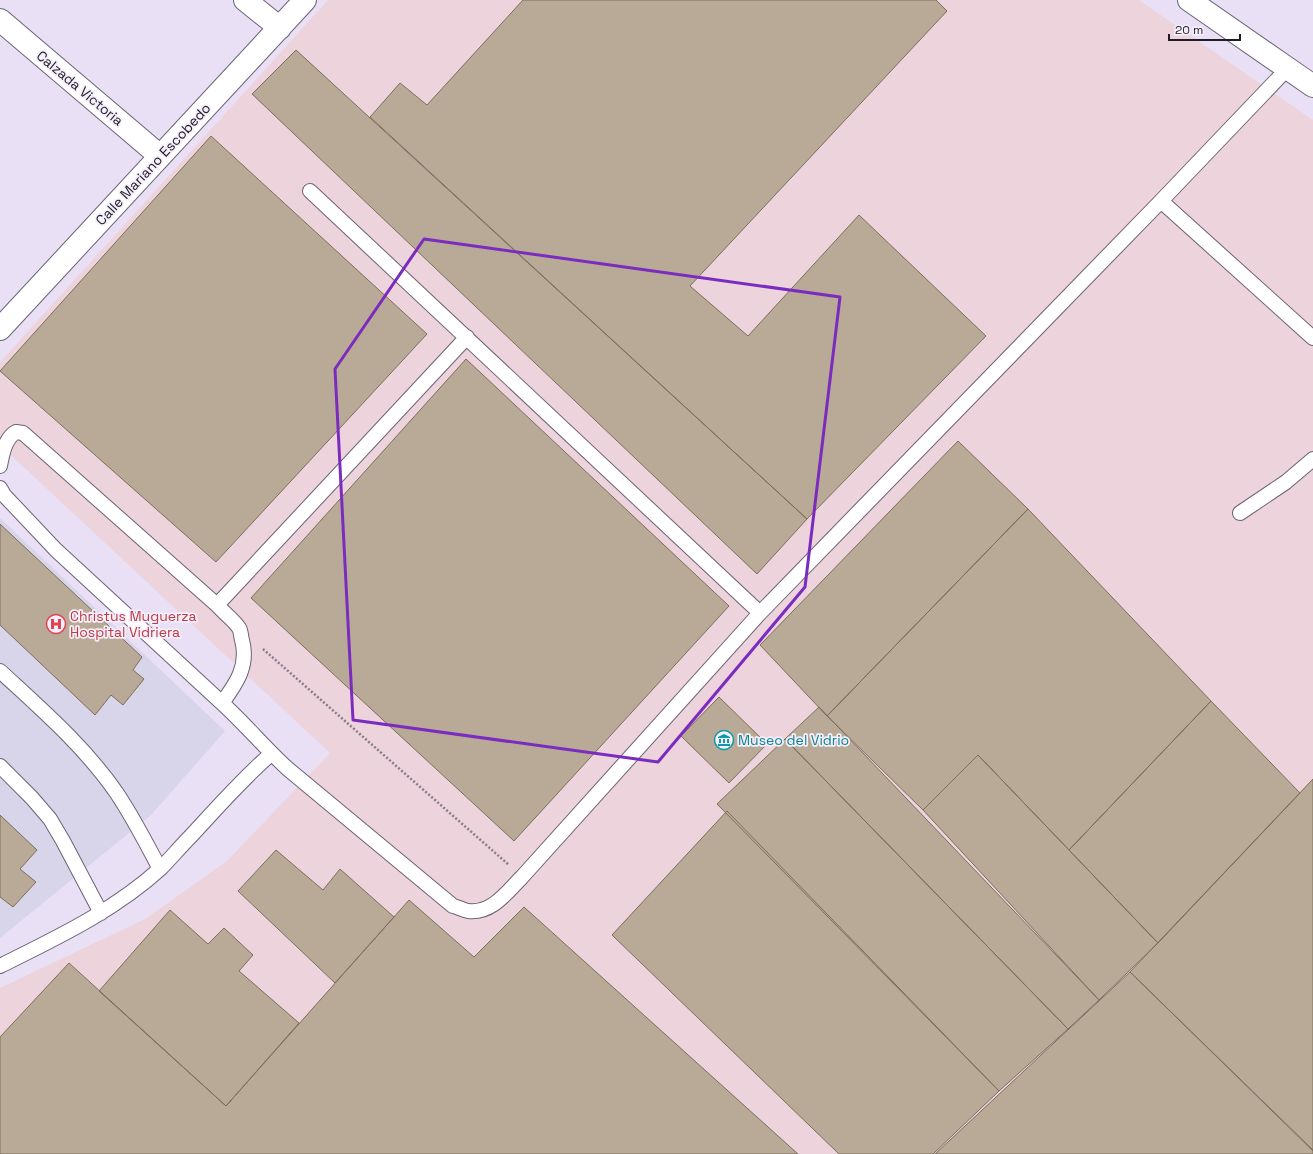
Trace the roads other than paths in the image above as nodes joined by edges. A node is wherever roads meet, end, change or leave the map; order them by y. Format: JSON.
{"nodes":[{"id":1,"x":245,"y":0,"type":"edge"},
{"id":2,"x":305,"y":0,"type":"edge"},
{"id":3,"x":1189,"y":0,"type":"edge"},
{"id":4,"x":0,"y":20,"type":"edge"},
{"id":5,"x":280,"y":28,"type":"junction"},
{"id":6,"x":1288,"y":68,"type":"junction"},
{"id":7,"x":1313,"y":86,"type":"edge"},
{"id":8,"x":160,"y":156,"type":"junction"},
{"id":9,"x":310,"y":191,"type":"dead end"},
{"id":10,"x":1161,"y":201,"type":"junction"},
{"id":11,"x":0,"y":329,"type":"edge"},
{"id":12,"x":467,"y":337,"type":"junction"},
{"id":13,"x":1313,"y":338,"type":"edge"},
{"id":14,"x":1313,"y":459,"type":"edge"},
{"id":15,"x":0,"y":466,"type":"edge"},
{"id":16,"x":0,"y":488,"type":"edge"},
{"id":17,"x":1240,"y":513,"type":"dead end"},
{"id":18,"x":217,"y":605,"type":"junction"},
{"id":19,"x":760,"y":614,"type":"junction"},
{"id":20,"x":0,"y":671,"type":"edge"},
{"id":21,"x":222,"y":703,"type":"junction"},
{"id":22,"x":271,"y":754,"type":"junction"},
{"id":23,"x":0,"y":766,"type":"edge"},
{"id":24,"x":160,"y":869,"type":"junction"},
{"id":25,"x":101,"y":913,"type":"junction"},
{"id":26,"x":0,"y":966,"type":"edge"}],
"edges":[{"from":1,"to":5,"type":"street"},
{"from":2,"to":5,"type":"street","name":"Calle Mariano Escobedo"},
{"from":3,"to":6,"type":"street"},
{"from":4,"to":8,"type":"street","name":"Calzada Victoria"},
{"from":5,"to":8,"type":"street","name":"Calle Mariano Escobedo"},
{"from":6,"to":7,"type":"street"},
{"from":6,"to":10,"type":"lane"},
{"from":8,"to":11,"type":"street","name":"Calle Mariano Escobedo"},
{"from":9,"to":12,"type":"lane"},
{"from":10,"to":13,"type":"lane"},
{"from":10,"to":19,"type":"lane"},
{"from":12,"to":18,"type":"lane"},
{"from":12,"to":19,"type":"lane"},
{"from":14,"to":17,"type":"lane"},
{"from":15,"to":18,"type":"lane"},
{"from":16,"to":21,"type":"lane"},
{"from":18,"to":21,"type":"lane"},
{"from":19,"to":22,"type":"lane"},
{"from":20,"to":24,"type":"lane"},
{"from":21,"to":22,"type":"lane"},
{"from":22,"to":24,"type":"lane"},
{"from":23,"to":25,"type":"lane"},
{"from":24,"to":25,"type":"lane"},
{"from":25,"to":26,"type":"lane"}]}
